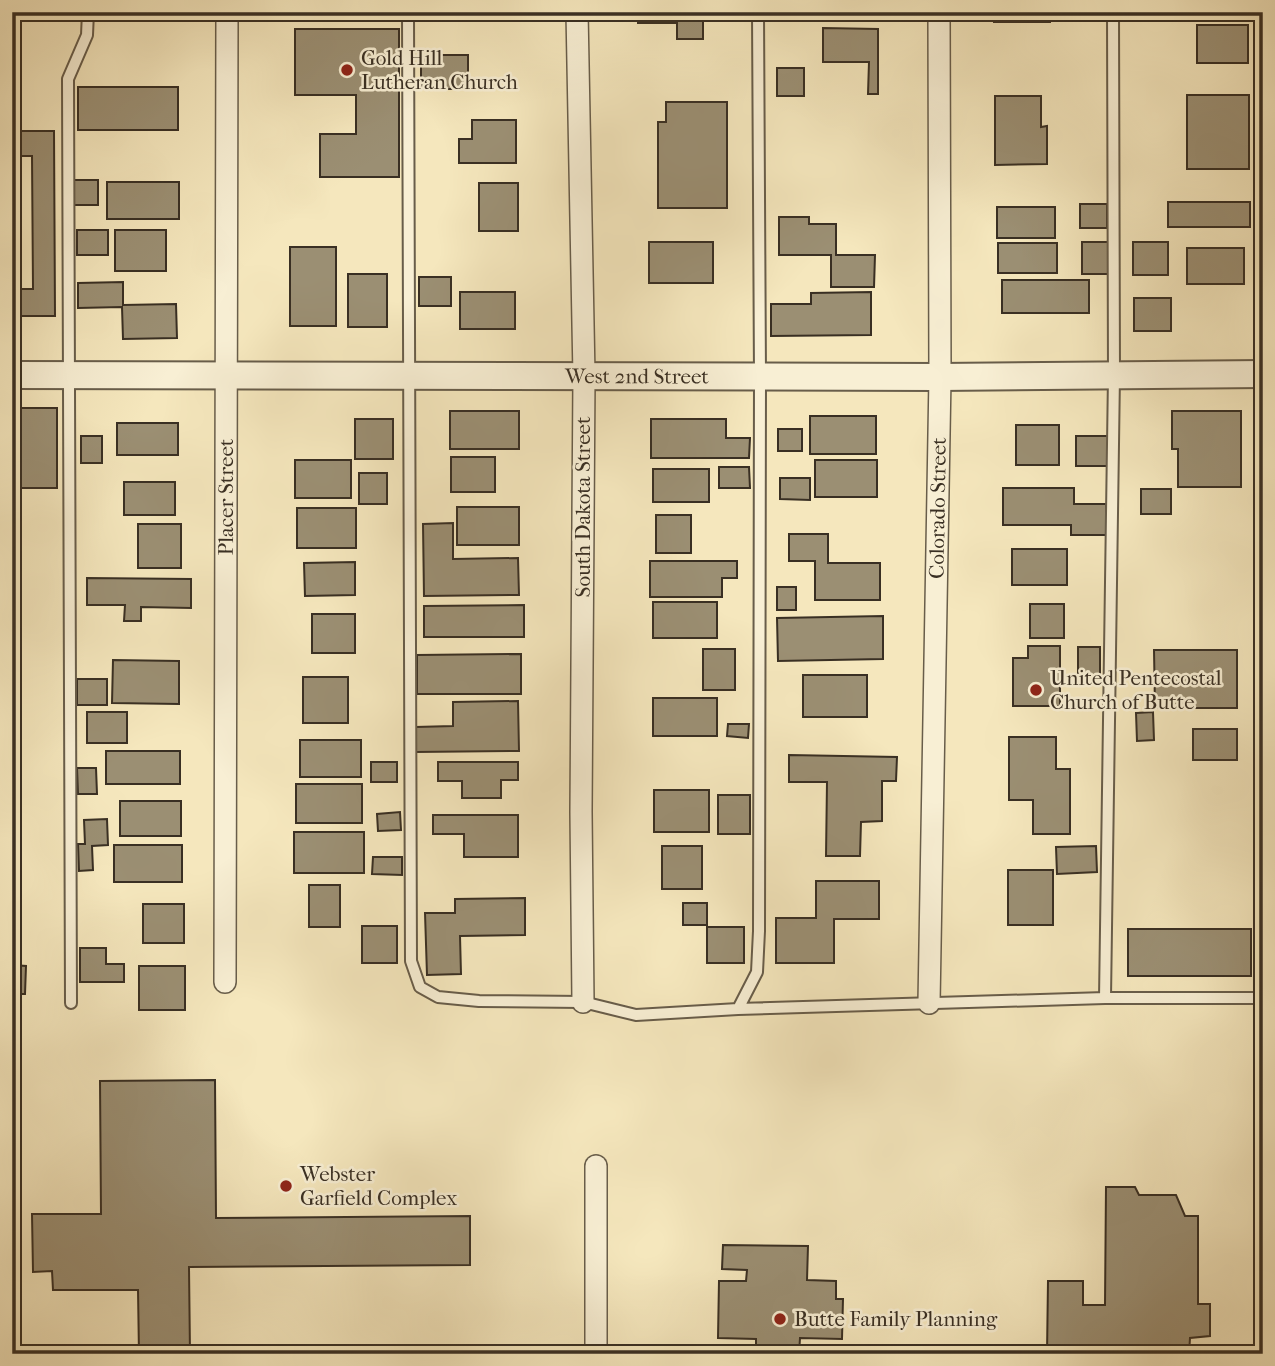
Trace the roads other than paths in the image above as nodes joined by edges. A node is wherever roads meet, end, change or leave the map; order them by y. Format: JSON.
{"nodes":[{"id":1,"x":88,"y":12,"type":"edge"},
{"id":2,"x":228,"y":12,"type":"edge"},
{"id":3,"x":408,"y":12,"type":"edge"},
{"id":4,"x":578,"y":12,"type":"edge"},
{"id":5,"x":758,"y":12,"type":"edge"},
{"id":6,"x":940,"y":12,"type":"edge"},
{"id":7,"x":1113,"y":12,"type":"edge"},
{"id":8,"x":1263,"y":374,"type":"edge"},
{"id":9,"x":12,"y":375,"type":"edge"},
{"id":10,"x":69,"y":375,"type":"junction"},
{"id":11,"x":227,"y":375,"type":"junction"},
{"id":12,"x":1114,"y":375,"type":"junction"},
{"id":13,"x":408,"y":376,"type":"junction"},
{"id":14,"x":584,"y":376,"type":"junction"},
{"id":15,"x":760,"y":377,"type":"junction"},
{"id":16,"x":940,"y":377,"type":"junction"},
{"id":17,"x":225,"y":982,"type":"dead end"},
{"id":18,"x":1105,"y":998,"type":"junction"},
{"id":19,"x":1263,"y":998,"type":"edge"},
{"id":20,"x":583,"y":1002,"type":"junction"},
{"id":21,"x":71,"y":1003,"type":"dead end"},
{"id":22,"x":929,"y":1003,"type":"junction"},
{"id":23,"x":738,"y":1009,"type":"junction"},
{"id":24,"x":596,"y":1166,"type":"dead end"},
{"id":25,"x":596,"y":1354,"type":"edge"}],
"edges":[{"from":1,"to":10,"type":"lane"},
{"from":2,"to":11,"type":"street","name":"Placer Street"},
{"from":3,"to":13,"type":"lane"},
{"from":4,"to":14,"type":"street","name":"South Dakota Street"},
{"from":5,"to":15,"type":"lane"},
{"from":6,"to":16,"type":"street","name":"Colorado Street"},
{"from":7,"to":12,"type":"lane"},
{"from":8,"to":12,"type":"street","name":"West 2nd Street"},
{"from":9,"to":10,"type":"street","name":"West 2nd Street"},
{"from":10,"to":11,"type":"street","name":"West 2nd Street"},
{"from":10,"to":21,"type":"lane"},
{"from":11,"to":13,"type":"street","name":"West 2nd Street"},
{"from":11,"to":17,"type":"street","name":"Placer Street"},
{"from":12,"to":16,"type":"street","name":"West 2nd Street"},
{"from":12,"to":18,"type":"lane"},
{"from":13,"to":14,"type":"street","name":"West 2nd Street"},
{"from":13,"to":20,"type":"lane"},
{"from":14,"to":15,"type":"street","name":"West 2nd Street"},
{"from":14,"to":20,"type":"street","name":"South Dakota Street"},
{"from":15,"to":16,"type":"street","name":"West 2nd Street"},
{"from":15,"to":23,"type":"lane"},
{"from":16,"to":22,"type":"street","name":"Colorado Street"},
{"from":18,"to":19,"type":"lane"},
{"from":18,"to":22,"type":"lane"},
{"from":20,"to":23,"type":"lane"},
{"from":22,"to":23,"type":"lane"},
{"from":24,"to":25,"type":"street"}]}
